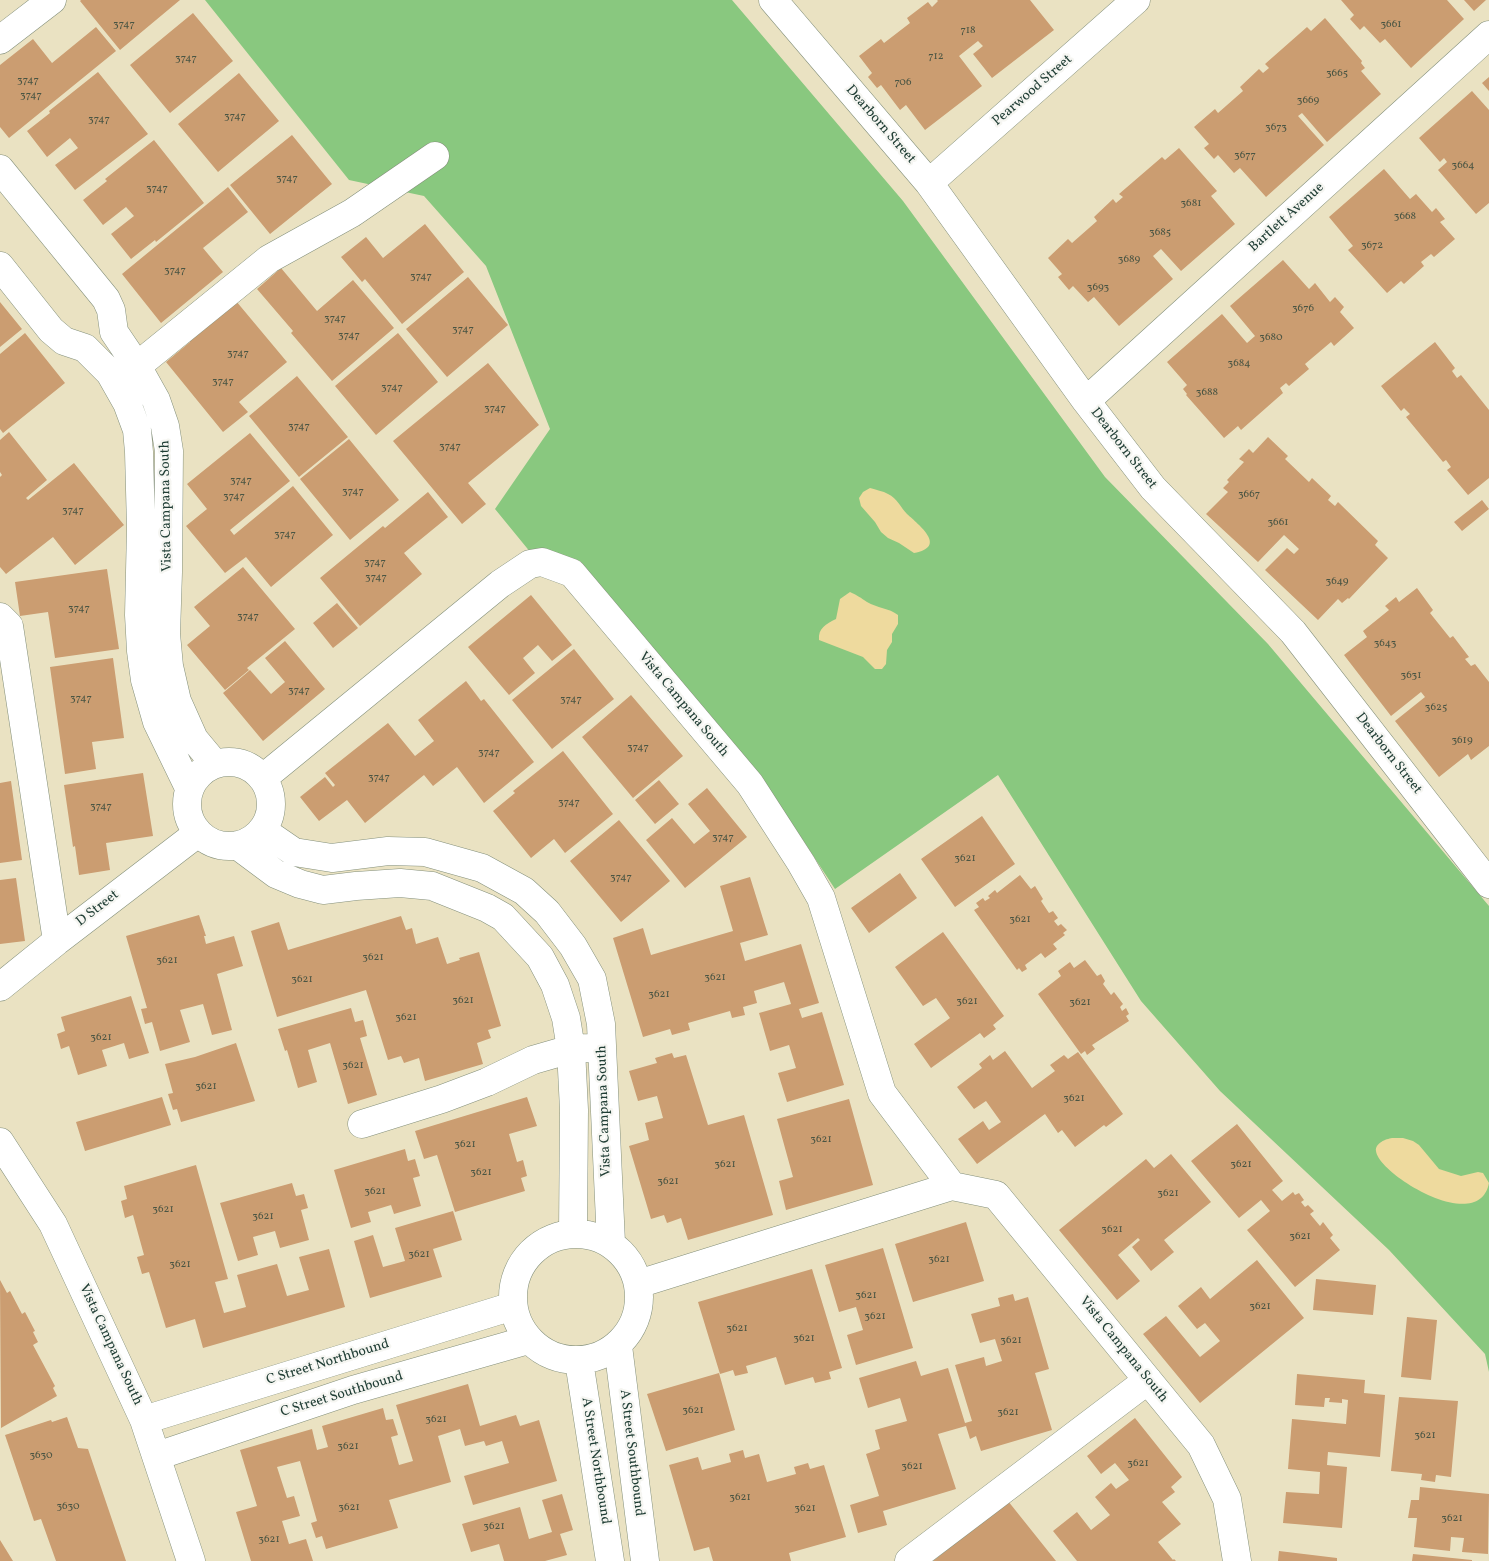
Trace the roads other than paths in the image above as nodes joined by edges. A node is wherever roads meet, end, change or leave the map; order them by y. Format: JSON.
{"nodes":[{"id":1,"x":772,"y":0,"type":"edge"},
{"id":2,"x":1136,"y":0,"type":"edge"},
{"id":3,"x":48,"y":1,"type":"edge"},
{"id":4,"x":1489,"y":34,"type":"edge"},
{"id":5,"x":0,"y":40,"type":"edge"},
{"id":6,"x":435,"y":156,"type":"dead end"},
{"id":7,"x":0,"y":168,"type":"edge"},
{"id":8,"x":929,"y":182,"type":"junction"},
{"id":9,"x":0,"y":266,"type":"edge"},
{"id":10,"x":137,"y":366,"type":"junction"},
{"id":11,"x":1086,"y":401,"type":"junction"},
{"id":12,"x":0,"y":617,"type":"edge"},
{"id":13,"x":214,"y":764,"type":"junction"},
{"id":14,"x":263,"y":778,"type":"junction"},
{"id":15,"x":189,"y":788,"type":"junction"},
{"id":16,"x":262,"y":830,"type":"junction"},
{"id":17,"x":198,"y":833,"type":"junction"},
{"id":18,"x":238,"y":845,"type":"junction"},
{"id":19,"x":503,"y":879,"type":"junction"},
{"id":20,"x":1489,"y":884,"type":"edge"},
{"id":21,"x":487,"y":908,"type":"junction"},
{"id":22,"x":57,"y":941,"type":"junction"},
{"id":23,"x":0,"y":988,"type":"edge"},
{"id":24,"x":602,"y":1046,"type":"junction"},
{"id":25,"x":571,"y":1049,"type":"junction"},
{"id":26,"x":362,"y":1124,"type":"dead end"},
{"id":27,"x":0,"y":1142,"type":"edge"},
{"id":28,"x":952,"y":1186,"type":"junction"},
{"id":29,"x":573,"y":1233,"type":"junction"},
{"id":30,"x":611,"y":1243,"type":"junction"},
{"id":31,"x":638,"y":1284,"type":"junction"},
{"id":32,"x":512,"y":1306,"type":"junction"},
{"id":33,"x":528,"y":1340,"type":"junction"},
{"id":34,"x":618,"y":1346,"type":"junction"},
{"id":35,"x":578,"y":1361,"type":"junction"},
{"id":36,"x":1148,"y":1380,"type":"junction"},
{"id":37,"x":144,"y":1420,"type":"junction"},
{"id":38,"x":157,"y":1456,"type":"junction"},
{"id":39,"x":191,"y":1561,"type":"edge"},
{"id":40,"x":610,"y":1561,"type":"edge"},
{"id":41,"x":645,"y":1561,"type":"edge"},
{"id":42,"x":909,"y":1561,"type":"edge"},
{"id":43,"x":1237,"y":1561,"type":"edge"}],
"edges":[{"from":1,"to":8,"type":"street","name":"Dearborn Street"},
{"from":2,"to":8,"type":"street","name":"Pearwood Street"},
{"from":3,"to":5,"type":"street"},
{"from":4,"to":11,"type":"street","name":"Bartlett Avenue"},
{"from":6,"to":10,"type":"street"},
{"from":7,"to":10,"type":"street","name":"Vista Campana South"},
{"from":8,"to":11,"type":"street","name":"Dearborn Street"},
{"from":9,"to":15,"type":"street","name":"Vista Campana South"},
{"from":10,"to":13,"type":"street","name":"Vista Campana South"},
{"from":11,"to":20,"type":"street","name":"Dearborn Street"},
{"from":12,"to":22,"type":"street"},
{"from":13,"to":14,"type":"street"},
{"from":13,"to":15,"type":"street"},
{"from":14,"to":16,"type":"street"},
{"from":14,"to":28,"type":"street","name":"Vista Campana South"},
{"from":15,"to":17,"type":"street"},
{"from":16,"to":18,"type":"street"},
{"from":16,"to":19,"type":"street","name":"Vista Campana South"},
{"from":17,"to":18,"type":"street"},
{"from":17,"to":22,"type":"street","name":"D Street"},
{"from":18,"to":21,"type":"street"},
{"from":19,"to":21,"type":"street"},
{"from":19,"to":24,"type":"street","name":"Vista Campana South"},
{"from":21,"to":25,"type":"street"},
{"from":22,"to":23,"type":"street","name":"D Street"},
{"from":24,"to":25,"type":"street"},
{"from":24,"to":30,"type":"street","name":"Vista Campana South"},
{"from":25,"to":26,"type":"street"},
{"from":25,"to":29,"type":"street"},
{"from":27,"to":37,"type":"street","name":"Vista Campana South"},
{"from":28,"to":31,"type":"street","name":"Vista Campana South"},
{"from":28,"to":36,"type":"street","name":"Vista Campana South"},
{"from":29,"to":30,"type":"street"},
{"from":29,"to":32,"type":"street"},
{"from":30,"to":31,"type":"street"},
{"from":31,"to":34,"type":"street"},
{"from":32,"to":33,"type":"street"},
{"from":32,"to":37,"type":"street","name":"C Street Northbound"},
{"from":33,"to":35,"type":"street"},
{"from":33,"to":38,"type":"street","name":"C Street Southbound"},
{"from":34,"to":35,"type":"street"},
{"from":34,"to":41,"type":"street","name":"A Street Southbound"},
{"from":35,"to":40,"type":"street","name":"A Street Northbound"},
{"from":36,"to":42,"type":"street"},
{"from":36,"to":43,"type":"street","name":"Vista Campana South"},
{"from":37,"to":38,"type":"street","name":"Vista Campana South"},
{"from":38,"to":39,"type":"street","name":"Vista Campana South"}]}
